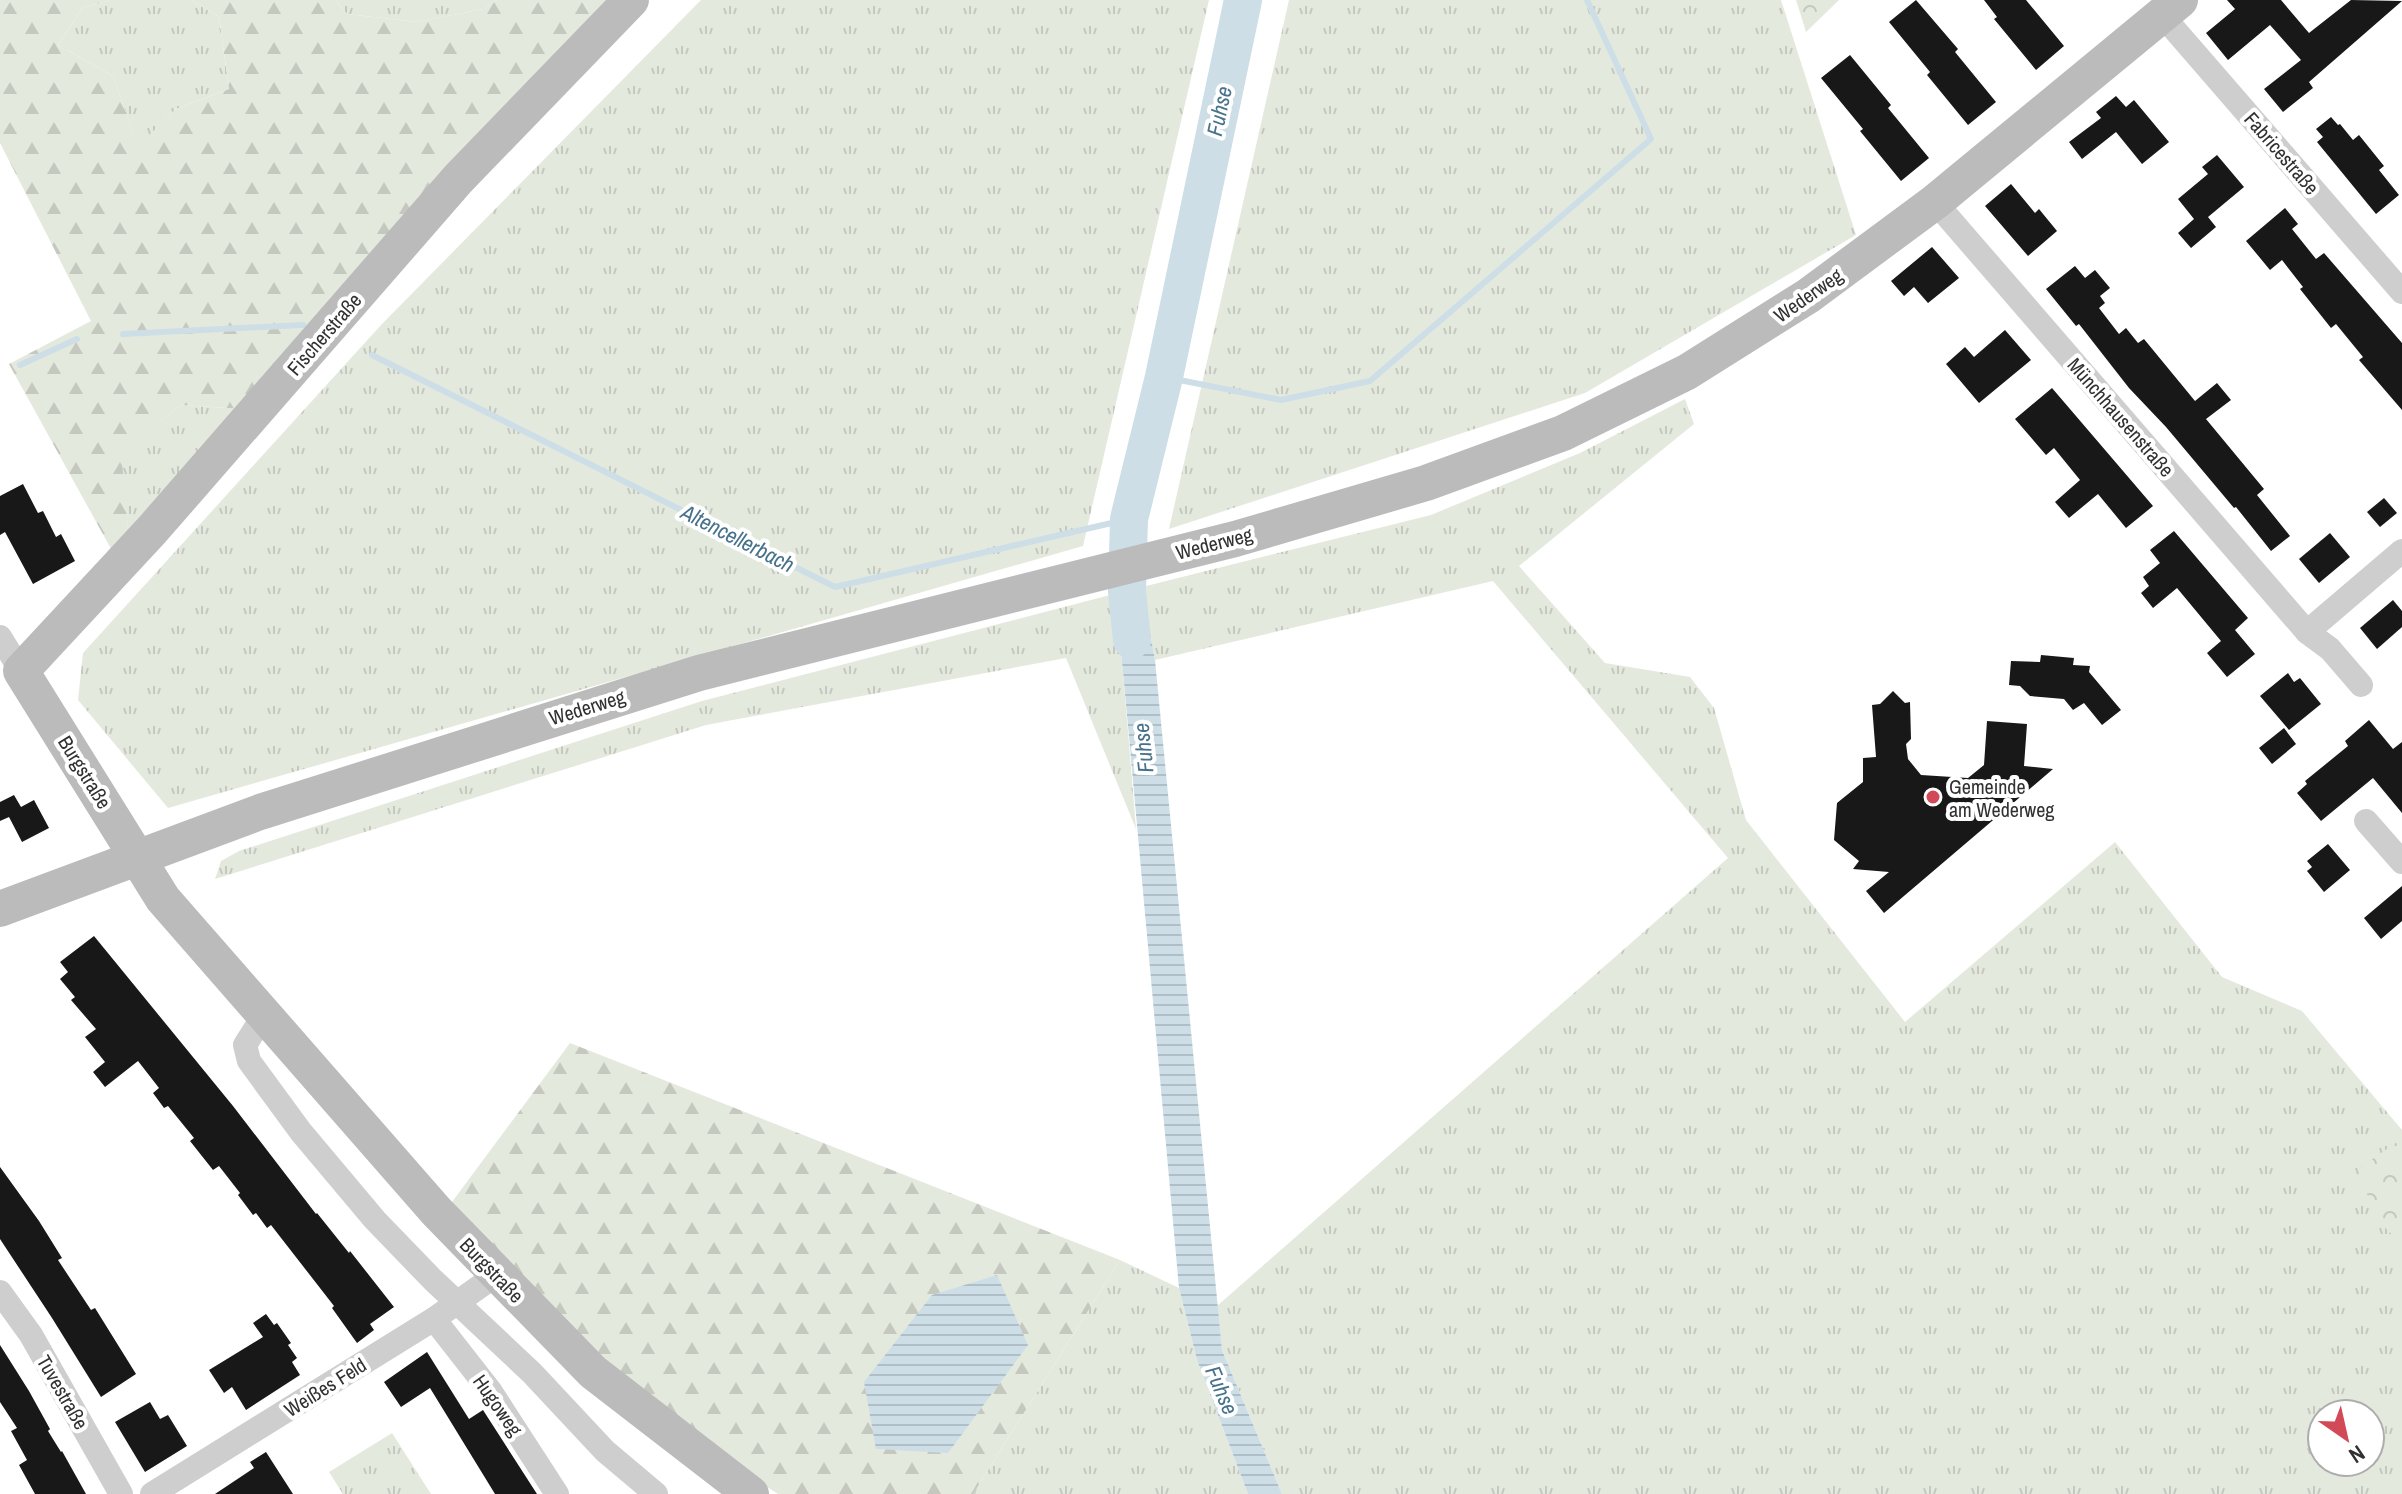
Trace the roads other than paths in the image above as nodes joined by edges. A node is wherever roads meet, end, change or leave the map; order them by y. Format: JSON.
{"nodes":[{"id":1,"x":631,"y":0,"type":"edge"},
{"id":2,"x":2171,"y":7,"type":"edge"},
{"id":3,"x":1935,"y":202,"type":"junction"},
{"id":4,"x":2402,"y":292,"type":"edge"},
{"id":5,"x":2402,"y":551,"type":"edge"},
{"id":6,"x":2307,"y":632,"type":"junction"},
{"id":7,"x":0,"y":637,"type":"edge"},
{"id":8,"x":21,"y":671,"type":"junction"},
{"id":9,"x":2361,"y":685,"type":"dead end"},
{"id":10,"x":2366,"y":821,"type":"dead end"},
{"id":11,"x":137,"y":857,"type":"junction"},
{"id":12,"x":2402,"y":862,"type":"edge"},
{"id":13,"x":0,"y":909,"type":"edge"},
{"id":14,"x":264,"y":1015,"type":"junction"},
{"id":15,"x":496,"y":1275,"type":"junction"},
{"id":16,"x":0,"y":1292,"type":"edge"},
{"id":17,"x":458,"y":1303,"type":"junction"},
{"id":18,"x":434,"y":1319,"type":"junction"},
{"id":19,"x":121,"y":1494,"type":"edge"},
{"id":20,"x":152,"y":1494,"type":"edge"},
{"id":21,"x":557,"y":1494,"type":"edge"},
{"id":22,"x":656,"y":1494,"type":"edge"},
{"id":23,"x":751,"y":1494,"type":"edge"}],
"edges":[{"from":1,"to":8,"type":"main road","name":"Fischerstraße"},
{"from":2,"to":3,"type":"main road","name":"Wederweg"},
{"from":2,"to":4,"type":"street","name":"Fabricestraße"},
{"from":3,"to":6,"type":"street","name":"Münchhausenstraße"},
{"from":3,"to":11,"type":"main road","name":"Wederweg"},
{"from":5,"to":6,"type":"street"},
{"from":6,"to":9,"type":"street","name":"Münchhausenstraße"},
{"from":7,"to":8,"type":"street","name":"Burgstraße"},
{"from":8,"to":11,"type":"main road","name":"Burgstraße"},
{"from":10,"to":12,"type":"street"},
{"from":11,"to":13,"type":"main road","name":"Wederweg"},
{"from":11,"to":14,"type":"main road","name":"Burgstraße"},
{"from":14,"to":15,"type":"main road","name":"Burgstraße"},
{"from":14,"to":17,"type":"street"},
{"from":15,"to":17,"type":"street","name":"Weißes Feld"},
{"from":15,"to":23,"type":"main road","name":"Burgstraße"},
{"from":16,"to":19,"type":"street","name":"Tuvestraße"},
{"from":17,"to":18,"type":"street","name":"Weißes Feld"},
{"from":17,"to":22,"type":"street"},
{"from":18,"to":20,"type":"street","name":"Weißes Feld"},
{"from":18,"to":21,"type":"street","name":"Hugoweg"}]}
